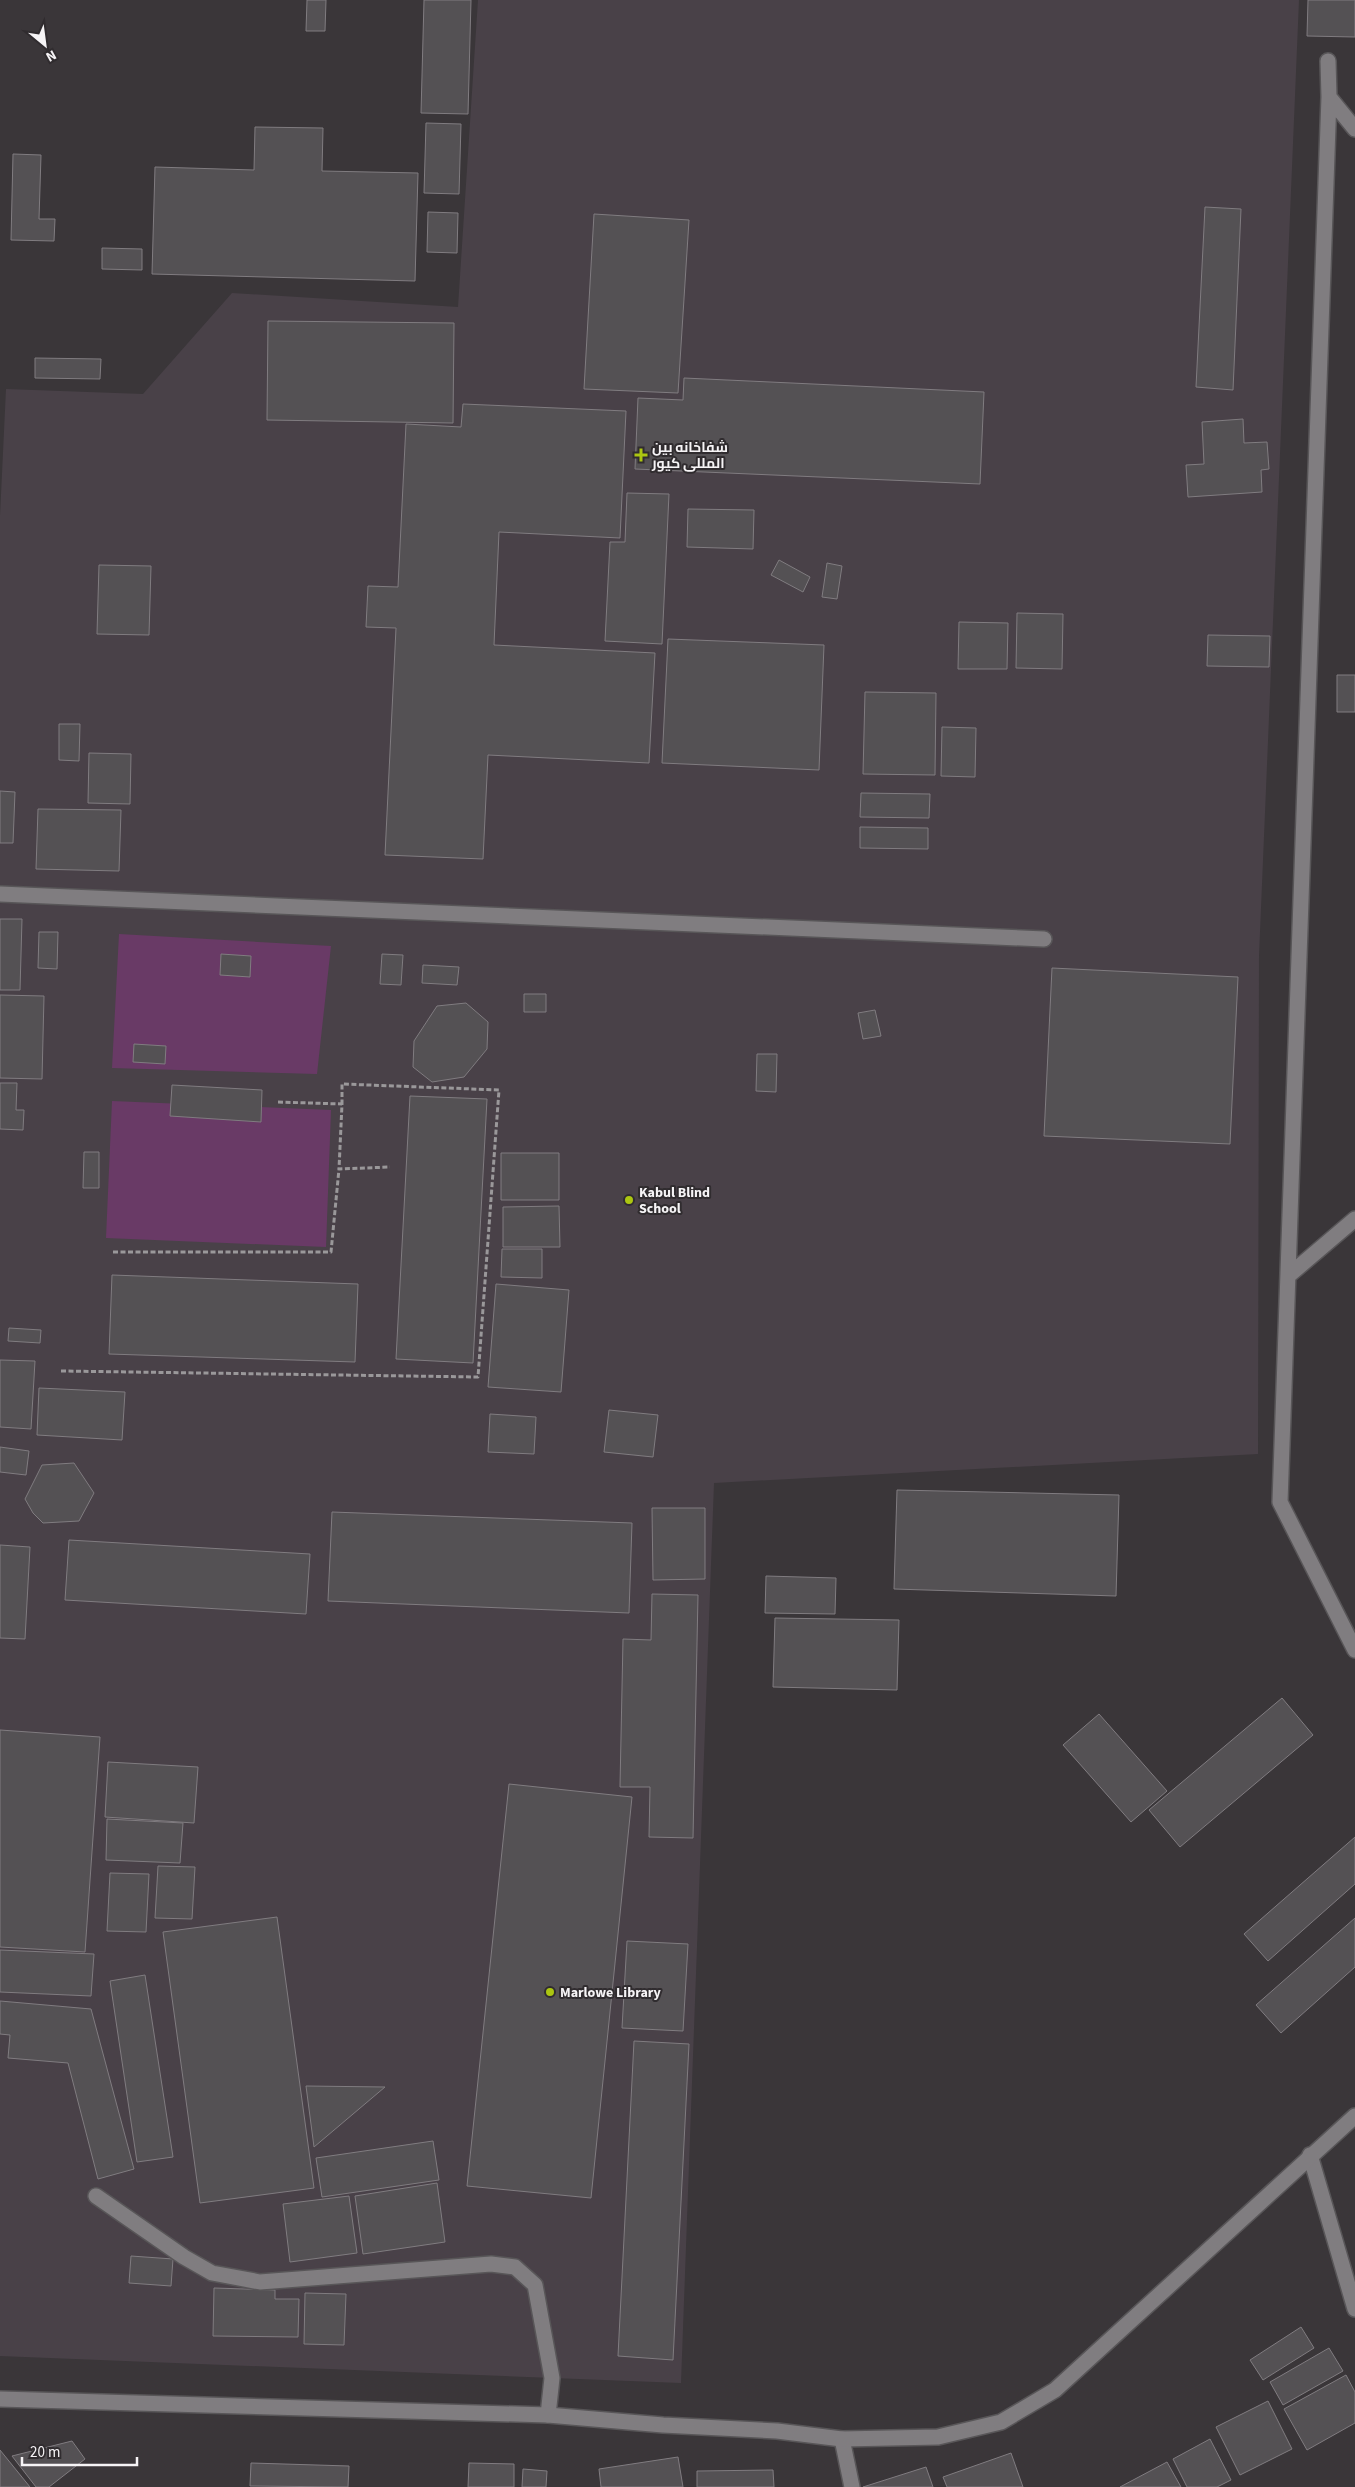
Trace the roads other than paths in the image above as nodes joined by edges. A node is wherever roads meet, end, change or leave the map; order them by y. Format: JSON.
{"nodes":[{"id":1,"x":1328,"y":61,"type":"dead end"},
{"id":2,"x":1329,"y":97,"type":"junction"},
{"id":3,"x":1355,"y":129,"type":"edge"},
{"id":4,"x":0,"y":894,"type":"edge"},
{"id":5,"x":1044,"y":939,"type":"dead end"},
{"id":6,"x":1355,"y":1219,"type":"edge"},
{"id":7,"x":1288,"y":1276,"type":"junction"},
{"id":8,"x":1355,"y":1650,"type":"edge"},
{"id":9,"x":1355,"y":2116,"type":"edge"},
{"id":10,"x":1310,"y":2155,"type":"junction"},
{"id":11,"x":96,"y":2196,"type":"dead end"},
{"id":12,"x":1355,"y":2309,"type":"edge"},
{"id":13,"x":0,"y":2399,"type":"edge"},
{"id":14,"x":548,"y":2415,"type":"junction"},
{"id":15,"x":842,"y":2439,"type":"junction"},
{"id":16,"x":852,"y":2487,"type":"edge"}],
"edges":[{"from":1,"to":2,"type":"street"},
{"from":2,"to":3,"type":"street"},
{"from":2,"to":7,"type":"street"},
{"from":4,"to":5,"type":"street"},
{"from":6,"to":7,"type":"street"},
{"from":7,"to":8,"type":"street"},
{"from":9,"to":10,"type":"street"},
{"from":10,"to":12,"type":"street"},
{"from":10,"to":15,"type":"street"},
{"from":11,"to":14,"type":"street"},
{"from":13,"to":14,"type":"street"},
{"from":14,"to":15,"type":"street"},
{"from":15,"to":16,"type":"street"}]}
